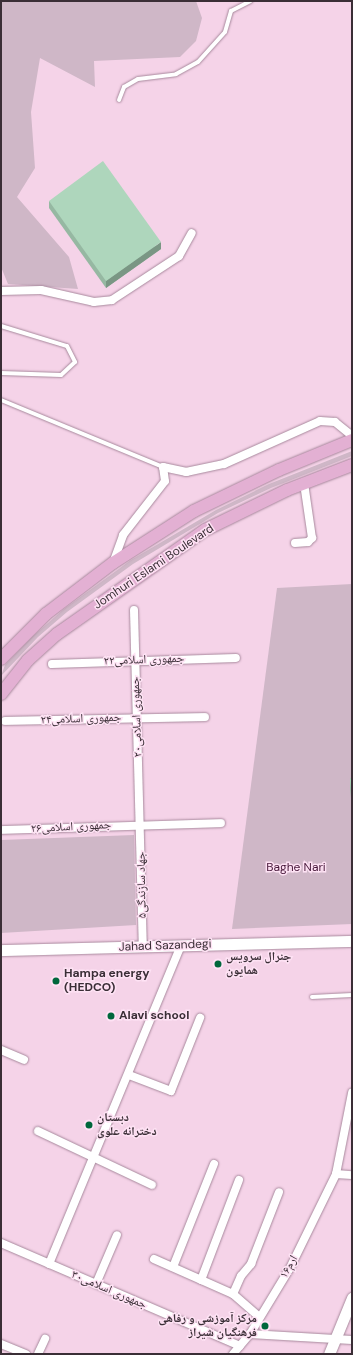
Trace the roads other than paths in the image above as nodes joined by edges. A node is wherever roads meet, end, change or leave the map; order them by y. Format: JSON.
{"nodes":[{"id":1,"x":251,"y":1,"type":"edge"},
{"id":2,"x":119,"y":100,"type":"dead end"},
{"id":3,"x":192,"y":233,"type":"dead end"},
{"id":4,"x":1,"y":291,"type":"edge"},
{"id":5,"x":1,"y":326,"type":"edge"},
{"id":6,"x":1,"y":373,"type":"edge"},
{"id":7,"x":1,"y":400,"type":"edge"},
{"id":8,"x":352,"y":436,"type":"edge"},
{"id":9,"x":352,"y":440,"type":"edge"},
{"id":10,"x":352,"y":465,"type":"edge"},
{"id":11,"x":163,"y":467,"type":"junction"},
{"id":12,"x":304,"y":483,"type":"junction"},
{"id":13,"x":295,"y":543,"type":"dead end"},
{"id":14,"x":113,"y":563,"type":"junction"},
{"id":15,"x":134,"y":610,"type":"dead end"},
{"id":16,"x":236,"y":658,"type":"dead end"},
{"id":17,"x":1,"y":659,"type":"edge"},
{"id":18,"x":136,"y":660,"type":"junction"},
{"id":19,"x":52,"y":664,"type":"dead end"},
{"id":20,"x":1,"y":694,"type":"edge"},
{"id":21,"x":137,"y":717,"type":"junction"},
{"id":22,"x":205,"y":717,"type":"dead end"},
{"id":23,"x":5,"y":721,"type":"dead end"},
{"id":24,"x":221,"y":823,"type":"dead end"},
{"id":25,"x":141,"y":824,"type":"junction"},
{"id":26,"x":1,"y":830,"type":"edge"},
{"id":27,"x":352,"y":941,"type":"edge"},
{"id":28,"x":181,"y":945,"type":"junction"},
{"id":29,"x":143,"y":946,"type":"junction"},
{"id":30,"x":2,"y":952,"type":"edge"},
{"id":31,"x":352,"y":995,"type":"edge"},
{"id":32,"x":312,"y":997,"type":"dead end"},
{"id":33,"x":200,"y":1018,"type":"dead end"},
{"id":34,"x":1,"y":1050,"type":"edge"},
{"id":35,"x":24,"y":1060,"type":"dead end"},
{"id":36,"x":129,"y":1075,"type":"junction"},
{"id":37,"x":352,"y":1093,"type":"edge"},
{"id":38,"x":38,"y":1131,"type":"dead end"},
{"id":39,"x":94,"y":1157,"type":"junction"},
{"id":40,"x":214,"y":1164,"type":"dead end"},
{"id":41,"x":336,"y":1174,"type":"junction"},
{"id":42,"x":352,"y":1175,"type":"edge"},
{"id":43,"x":239,"y":1180,"type":"dead end"},
{"id":44,"x":152,"y":1185,"type":"dead end"},
{"id":45,"x":279,"y":1192,"type":"dead end"},
{"id":46,"x":117,"y":1235,"type":"dead end"},
{"id":47,"x":1,"y":1243,"type":"edge"},
{"id":48,"x":154,"y":1259,"type":"dead end"},
{"id":49,"x":49,"y":1264,"type":"junction"},
{"id":50,"x":173,"y":1267,"type":"junction"},
{"id":51,"x":201,"y":1280,"type":"junction"},
{"id":52,"x":96,"y":1284,"type":"junction"},
{"id":53,"x":233,"y":1294,"type":"junction"},
{"id":54,"x":352,"y":1298,"type":"edge"},
{"id":55,"x":260,"y":1317,"type":"junction"},
{"id":56,"x":250,"y":1334,"type":"junction"},
{"id":57,"x":336,"y":1338,"type":"junction"},
{"id":58,"x":45,"y":1339,"type":"dead end"},
{"id":59,"x":352,"y":1340,"type":"edge"},
{"id":60,"x":1,"y":1344,"type":"edge"},
{"id":61,"x":240,"y":1346,"type":"junction"},
{"id":62,"x":26,"y":1354,"type":"edge"},
{"id":63,"x":38,"y":1354,"type":"edge"},
{"id":64,"x":233,"y":1354,"type":"edge"},
{"id":65,"x":329,"y":1354,"type":"edge"}],
"edges":[{"from":1,"to":2,"type":"lane"},
{"from":3,"to":4,"type":"street"},
{"from":5,"to":6,"type":"lane"},
{"from":7,"to":11,"type":"lane"},
{"from":8,"to":11,"type":"street"},
{"from":9,"to":14,"type":"main road","name":"Jomhuri Eslami Boulevard"},
{"from":10,"to":12,"type":"main road","name":"Jomhuri Eslami Boulevard"},
{"from":11,"to":14,"type":"street"},
{"from":12,"to":13,"type":"street"},
{"from":12,"to":20,"type":"main road","name":"Jomhuri Eslami Boulevard"},
{"from":14,"to":17,"type":"main road","name":"Jomhuri Eslami Boulevard"},
{"from":15,"to":18,"type":"street","name":"جمهوری اسلامی۲۰"},
{"from":16,"to":18,"type":"street","name":"جمهوری اسلامی۲۲"},
{"from":18,"to":19,"type":"street","name":"جمهوری اسلامی۲۲"},
{"from":18,"to":21,"type":"street","name":"جمهوری اسلامی۲۰"},
{"from":21,"to":22,"type":"street","name":"جمهوری اسلامی۲۴"},
{"from":21,"to":23,"type":"street","name":"جمهوری اسلامی۲۴"},
{"from":21,"to":25,"type":"street","name":"جمهوری اسلامی۲۰"},
{"from":24,"to":25,"type":"street","name":"جمهوری اسلامی۲۶"},
{"from":25,"to":26,"type":"street","name":"جمهوری اسلامی۲۶"},
{"from":25,"to":29,"type":"street","name":"جهاد سازندگی۵"},
{"from":27,"to":28,"type":"main road","name":"Jahad Sazandegi"},
{"from":28,"to":29,"type":"main road","name":"Jahad Sazandegi"},
{"from":28,"to":36,"type":"street"},
{"from":29,"to":30,"type":"main road","name":"Jahad Sazandegi"},
{"from":31,"to":32,"type":"lane"},
{"from":33,"to":36,"type":"street"},
{"from":34,"to":35,"type":"street"},
{"from":36,"to":39,"type":"street"},
{"from":37,"to":41,"type":"street","name":"ارم۱۶"},
{"from":38,"to":39,"type":"street"},
{"from":39,"to":44,"type":"street"},
{"from":39,"to":49,"type":"street"},
{"from":40,"to":50,"type":"street"},
{"from":41,"to":42,"type":"street"},
{"from":41,"to":55,"type":"street","name":"ارم۱۶"},
{"from":43,"to":51,"type":"street"},
{"from":45,"to":53,"type":"street"},
{"from":46,"to":52,"type":"street"},
{"from":47,"to":49,"type":"street","name":"جمهوری اسلامی۳۰"},
{"from":48,"to":50,"type":"street"},
{"from":49,"to":52,"type":"street","name":"جمهوری اسلامی۳۰"},
{"from":50,"to":51,"type":"street"},
{"from":51,"to":53,"type":"street"},
{"from":52,"to":61,"type":"street","name":"جمهوری اسلامی۳۰"},
{"from":53,"to":55,"type":"street"},
{"from":54,"to":57,"type":"main road"},
{"from":55,"to":56,"type":"street","name":"ارم۱۶"},
{"from":56,"to":57,"type":"street"},
{"from":56,"to":61,"type":"street","name":"ارم۱۶"},
{"from":57,"to":59,"type":"street"},
{"from":57,"to":65,"type":"main road"},
{"from":58,"to":63,"type":"street"},
{"from":60,"to":62,"type":"street"},
{"from":61,"to":64,"type":"street","name":"ارم۱۶"}]}
